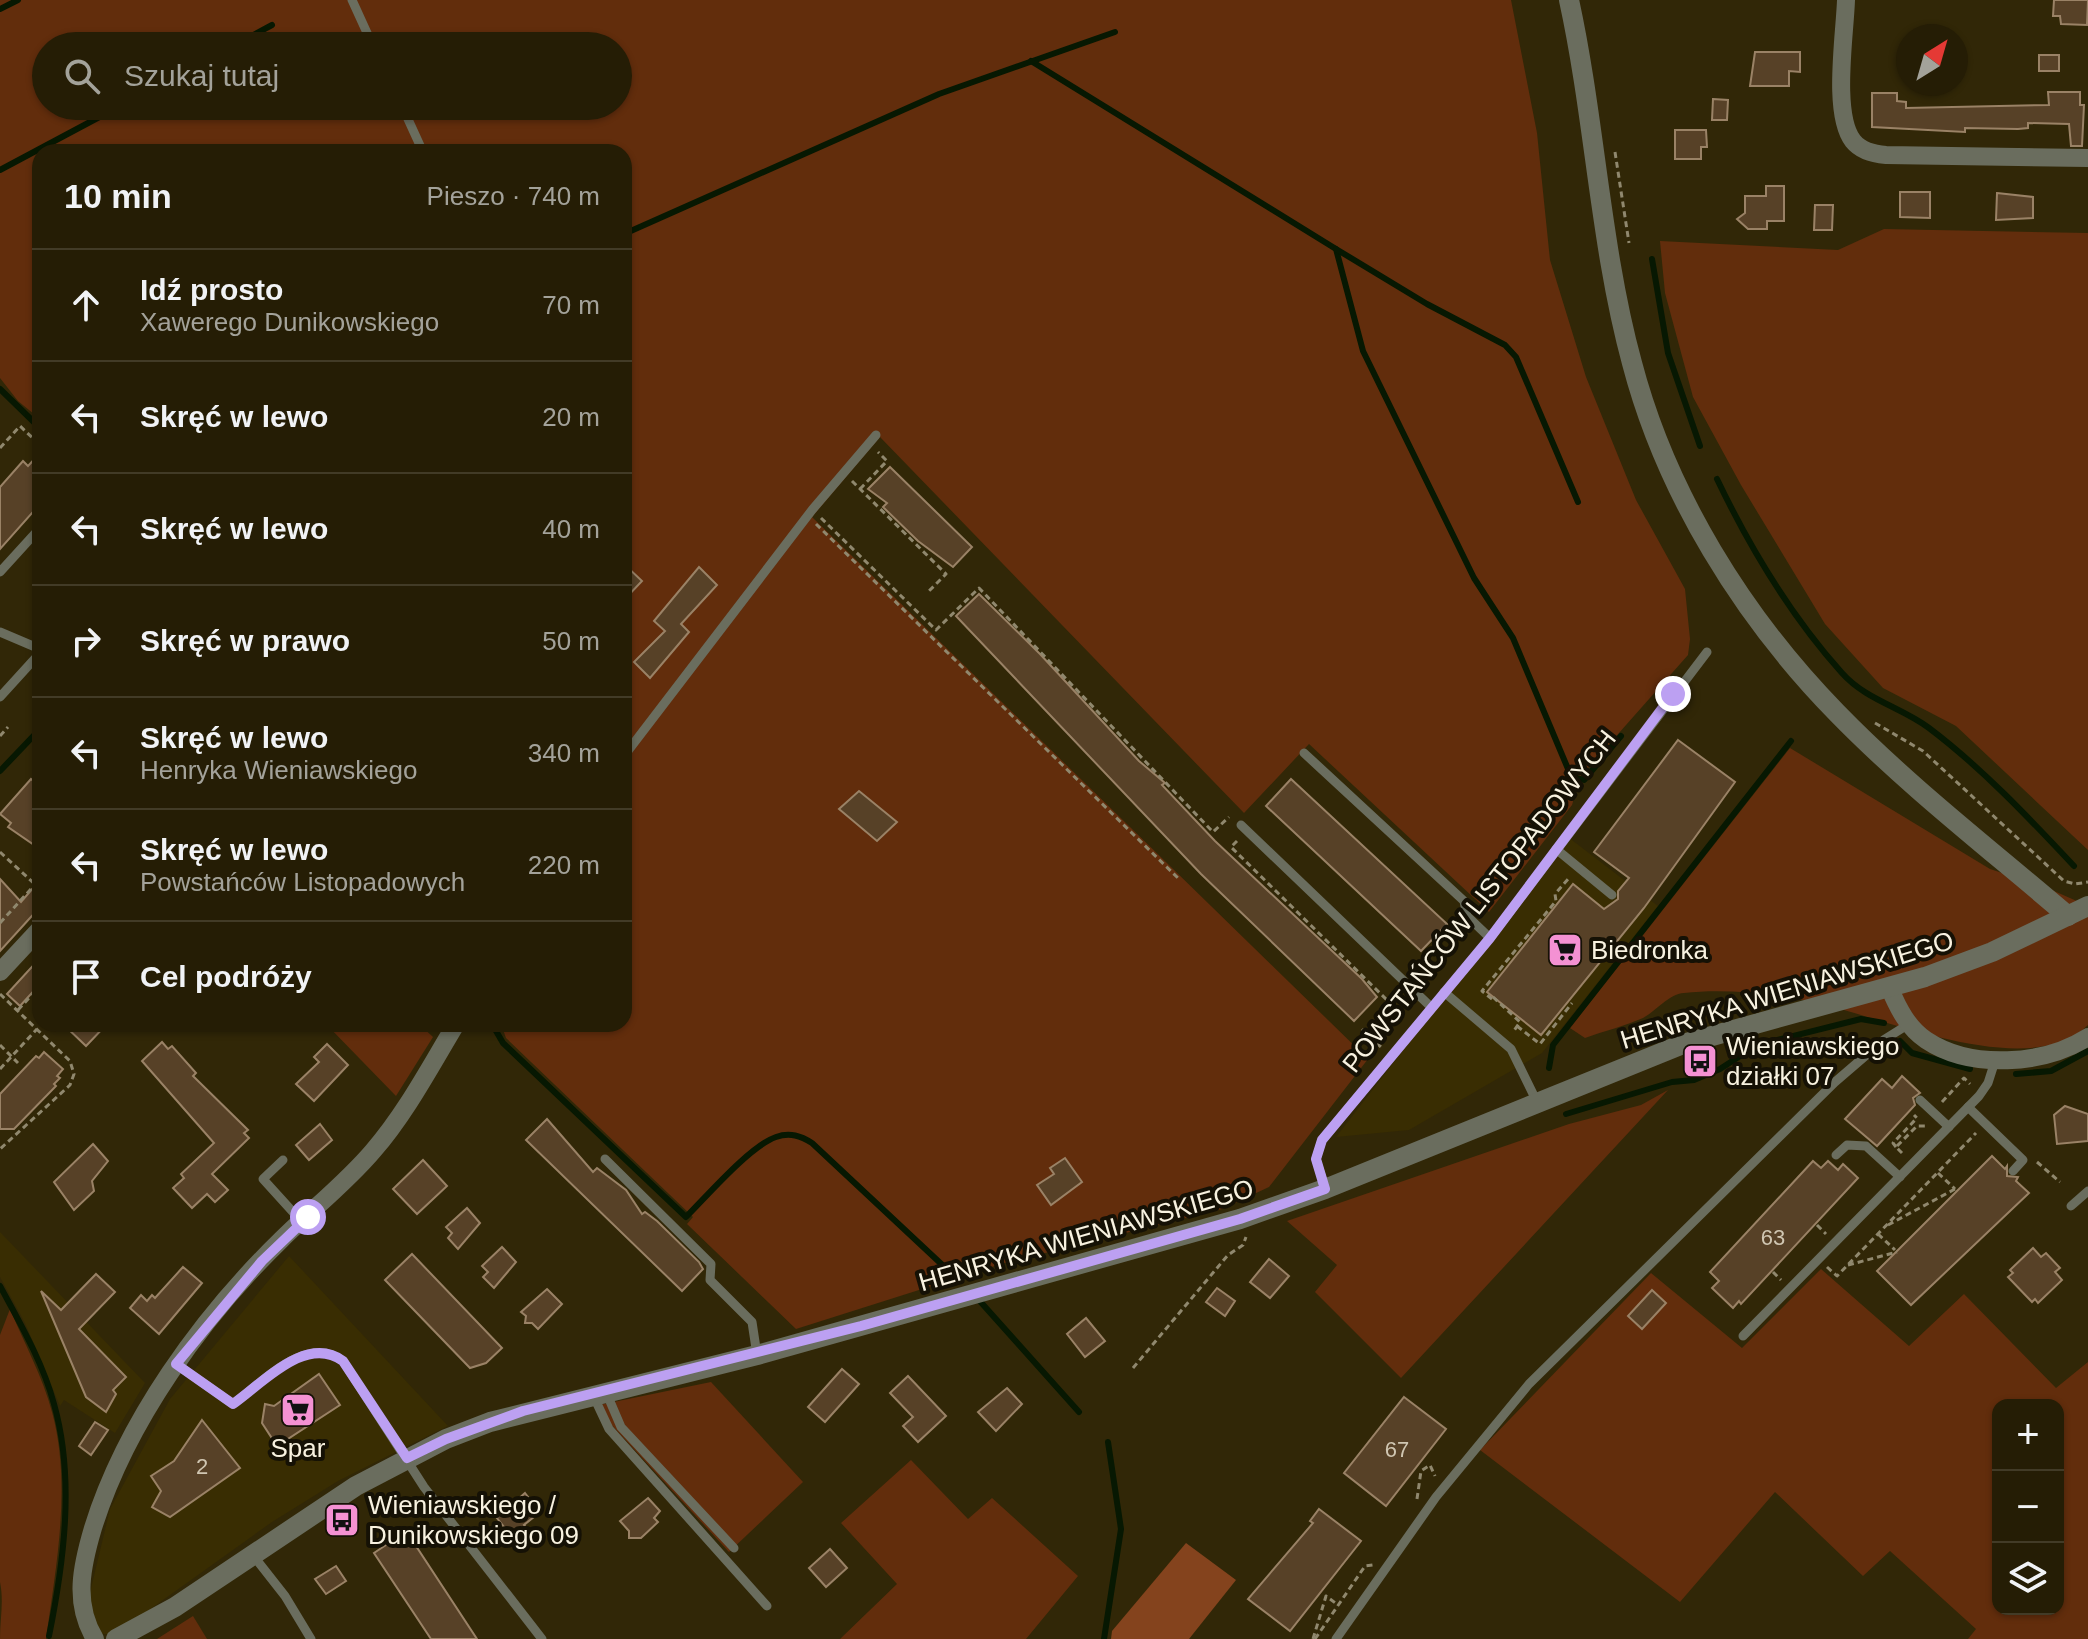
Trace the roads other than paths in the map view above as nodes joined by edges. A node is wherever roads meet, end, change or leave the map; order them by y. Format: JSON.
{"nodes":[{"id":1,"x":352,"y":0,"type":"edge"},
{"id":2,"x":1569,"y":0,"type":"edge"},
{"id":3,"x":1846,"y":0,"type":"edge"},
{"id":4,"x":367,"y":32,"type":"edge"},
{"id":5,"x":408,"y":120,"type":"edge"},
{"id":6,"x":419,"y":144,"type":"edge"},
{"id":7,"x":2088,"y":158,"type":"edge"},
{"id":8,"x":872,"y":439,"type":"road end"},
{"id":9,"x":32,"y":537,"type":"edge"},
{"id":10,"x":0,"y":572,"type":"edge"},
{"id":11,"x":0,"y":632,"type":"edge"},
{"id":12,"x":32,"y":647,"type":"edge"},
{"id":13,"x":1707,"y":652,"type":"dead end"},
{"id":14,"x":32,"y":660,"type":"edge"},
{"id":15,"x":0,"y":697,"type":"edge"},
{"id":16,"x":632,"y":746,"type":"edge"},
{"id":17,"x":1304,"y":753,"type":"dead end"},
{"id":18,"x":1244,"y":828,"type":"road end"},
{"id":19,"x":1556,"y":849,"type":"junction"},
{"id":20,"x":1612,"y":895,"type":"dead end"},
{"id":21,"x":2088,"y":906,"type":"edge"},
{"id":22,"x":2068,"y":916,"type":"junction"},
{"id":23,"x":32,"y":938,"type":"edge"},
{"id":24,"x":1490,"y":938,"type":"junction"},
{"id":25,"x":0,"y":972,"type":"edge"},
{"id":26,"x":1890,"y":989,"type":"junction"},
{"id":27,"x":1444,"y":992,"type":"junction"},
{"id":28,"x":1431,"y":1007,"type":"junction"},
{"id":29,"x":1909,"y":1024,"type":"junction"},
{"id":30,"x":451,"y":1032,"type":"edge"},
{"id":31,"x":2088,"y":1037,"type":"edge"},
{"id":32,"x":1996,"y":1058,"type":"junction"},
{"id":33,"x":1920,"y":1100,"type":"dead end"},
{"id":34,"x":1537,"y":1102,"type":"junction"},
{"id":35,"x":1968,"y":1107,"type":"junction"},
{"id":36,"x":1949,"y":1127,"type":"junction"},
{"id":37,"x":1836,"y":1155,"type":"dead end"},
{"id":38,"x":605,"y":1159,"type":"dead end"},
{"id":39,"x":283,"y":1160,"type":"dead end"},
{"id":40,"x":2013,"y":1171,"type":"dead end"},
{"id":41,"x":1900,"y":1177,"type":"junction"},
{"id":42,"x":1325,"y":1189,"type":"junction"},
{"id":43,"x":2088,"y":1191,"type":"edge"},
{"id":44,"x":2071,"y":1206,"type":"dead end"},
{"id":45,"x":302,"y":1222,"type":"junction"},
{"id":46,"x":1743,"y":1336,"type":"dead end"},
{"id":47,"x":757,"y":1355,"type":"junction"},
{"id":48,"x":176,"y":1364,"type":"junction"},
{"id":49,"x":600,"y":1393,"type":"junction"},
{"id":50,"x":407,"y":1458,"type":"junction"},
{"id":51,"x":734,"y":1548,"type":"dead end"},
{"id":52,"x":252,"y":1554,"type":"junction"},
{"id":53,"x":767,"y":1606,"type":"dead end"},
{"id":54,"x":95,"y":1639,"type":"edge"},
{"id":55,"x":116,"y":1639,"type":"edge"},
{"id":56,"x":311,"y":1639,"type":"edge"},
{"id":57,"x":542,"y":1639,"type":"edge"},
{"id":58,"x":1336,"y":1639,"type":"edge"}],
"edges":[{"from":1,"to":4,"type":"lane"},
{"from":2,"to":22,"type":"street"},
{"from":3,"to":7,"type":"street"},
{"from":5,"to":6,"type":"lane"},
{"from":8,"to":16,"type":"lane"},
{"from":9,"to":10,"type":"lane"},
{"from":11,"to":12,"type":"lane"},
{"from":13,"to":19,"type":"lane","name":"POWSTAŃCÓW LISTOPADOWYCH"},
{"from":14,"to":15,"type":"lane"},
{"from":17,"to":24,"type":"lane"},
{"from":18,"to":28,"type":"lane"},
{"from":19,"to":20,"type":"lane"},
{"from":19,"to":24,"type":"lane","name":"POWSTAŃCÓW LISTOPADOWYCH"},
{"from":21,"to":22,"type":"street","name":"HENRYKA WIENIAWSKIEGO"},
{"from":22,"to":26,"type":"street","name":"HENRYKA WIENIAWSKIEGO"},
{"from":23,"to":25,"type":"street"},
{"from":24,"to":27,"type":"lane","name":"POWSTAŃCÓW LISTOPADOWYCH"},
{"from":26,"to":29,"type":"street"},
{"from":26,"to":34,"type":"street","name":"HENRYKA WIENIAWSKIEGO"},
{"from":27,"to":28,"type":"lane","name":"POWSTAŃCÓW LISTOPADOWYCH"},
{"from":27,"to":34,"type":"lane"},
{"from":28,"to":42,"type":"lane","name":"POWSTAŃCÓW LISTOPADOWYCH"},
{"from":29,"to":32,"type":"street"},
{"from":29,"to":58,"type":"lane"},
{"from":30,"to":45,"type":"street"},
{"from":31,"to":32,"type":"street"},
{"from":32,"to":35,"type":"lane"},
{"from":33,"to":36,"type":"lane"},
{"from":34,"to":42,"type":"street","name":"HENRYKA WIENIAWSKIEGO"},
{"from":35,"to":36,"type":"lane"},
{"from":35,"to":40,"type":"lane"},
{"from":36,"to":41,"type":"lane"},
{"from":37,"to":41,"type":"lane"},
{"from":38,"to":47,"type":"lane"},
{"from":39,"to":45,"type":"lane"},
{"from":41,"to":46,"type":"lane"},
{"from":42,"to":47,"type":"street","name":"HENRYKA WIENIAWSKIEGO"},
{"from":43,"to":44,"type":"lane"},
{"from":45,"to":48,"type":"street"},
{"from":47,"to":49,"type":"street","name":"HENRYKA WIENIAWSKIEGO"},
{"from":48,"to":50,"type":"lane"},
{"from":48,"to":54,"type":"street"},
{"from":49,"to":50,"type":"street","name":"HENRYKA WIENIAWSKIEGO"},
{"from":49,"to":51,"type":"lane"},
{"from":49,"to":53,"type":"lane"},
{"from":50,"to":52,"type":"street","name":"HENRYKA WIENIAWSKIEGO"},
{"from":50,"to":57,"type":"lane"},
{"from":52,"to":55,"type":"street","name":"HENRYKA WIENIAWSKIEGO"},
{"from":52,"to":56,"type":"lane"}]}
